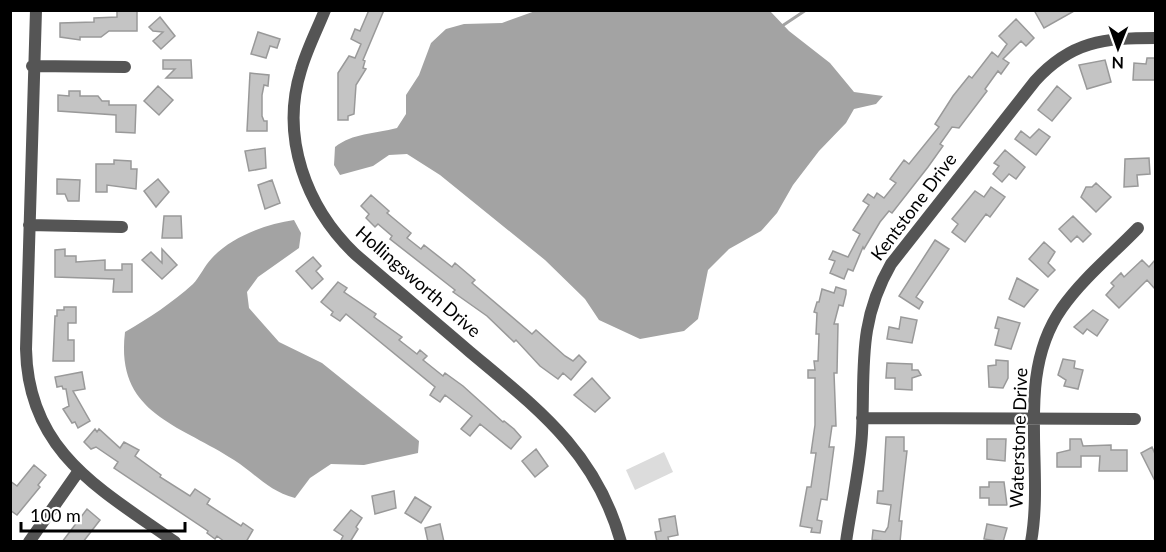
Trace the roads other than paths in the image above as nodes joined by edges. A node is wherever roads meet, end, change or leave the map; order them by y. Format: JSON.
{"nodes":[{"id":1,"x":36,"y":10,"type":"edge"},
{"id":2,"x":325,"y":10,"type":"edge"},
{"id":3,"x":1155,"y":38,"type":"edge"},
{"id":4,"x":33,"y":66,"type":"junction"},
{"id":5,"x":125,"y":67,"type":"dead end"},
{"id":6,"x":29,"y":225,"type":"junction"},
{"id":7,"x":122,"y":227,"type":"dead end"},
{"id":8,"x":1138,"y":228,"type":"dead end"},
{"id":9,"x":862,"y":418,"type":"junction"},
{"id":10,"x":1035,"y":419,"type":"junction"},
{"id":11,"x":1135,"y":419,"type":"dead end"},
{"id":12,"x":78,"y":471,"type":"junction"},
{"id":13,"x":29,"y":542,"type":"edge"},
{"id":14,"x":175,"y":542,"type":"edge"},
{"id":15,"x":621,"y":542,"type":"edge"},
{"id":16,"x":846,"y":542,"type":"edge"},
{"id":17,"x":1031,"y":542,"type":"edge"}],
"edges":[{"from":1,"to":4,"type":"street"},
{"from":2,"to":15,"type":"street","name":"Hollingsworth Drive"},
{"from":3,"to":9,"type":"street","name":"Kentstone Drive"},
{"from":4,"to":5,"type":"street"},
{"from":4,"to":6,"type":"street"},
{"from":6,"to":7,"type":"street"},
{"from":6,"to":12,"type":"street"},
{"from":8,"to":10,"type":"street","name":"Waterstone Drive"},
{"from":9,"to":10,"type":"street"},
{"from":9,"to":16,"type":"street","name":"Kentstone Drive"},
{"from":10,"to":11,"type":"street"},
{"from":10,"to":17,"type":"street","name":"Waterstone Drive"},
{"from":12,"to":13,"type":"street"},
{"from":12,"to":14,"type":"street"}]}
